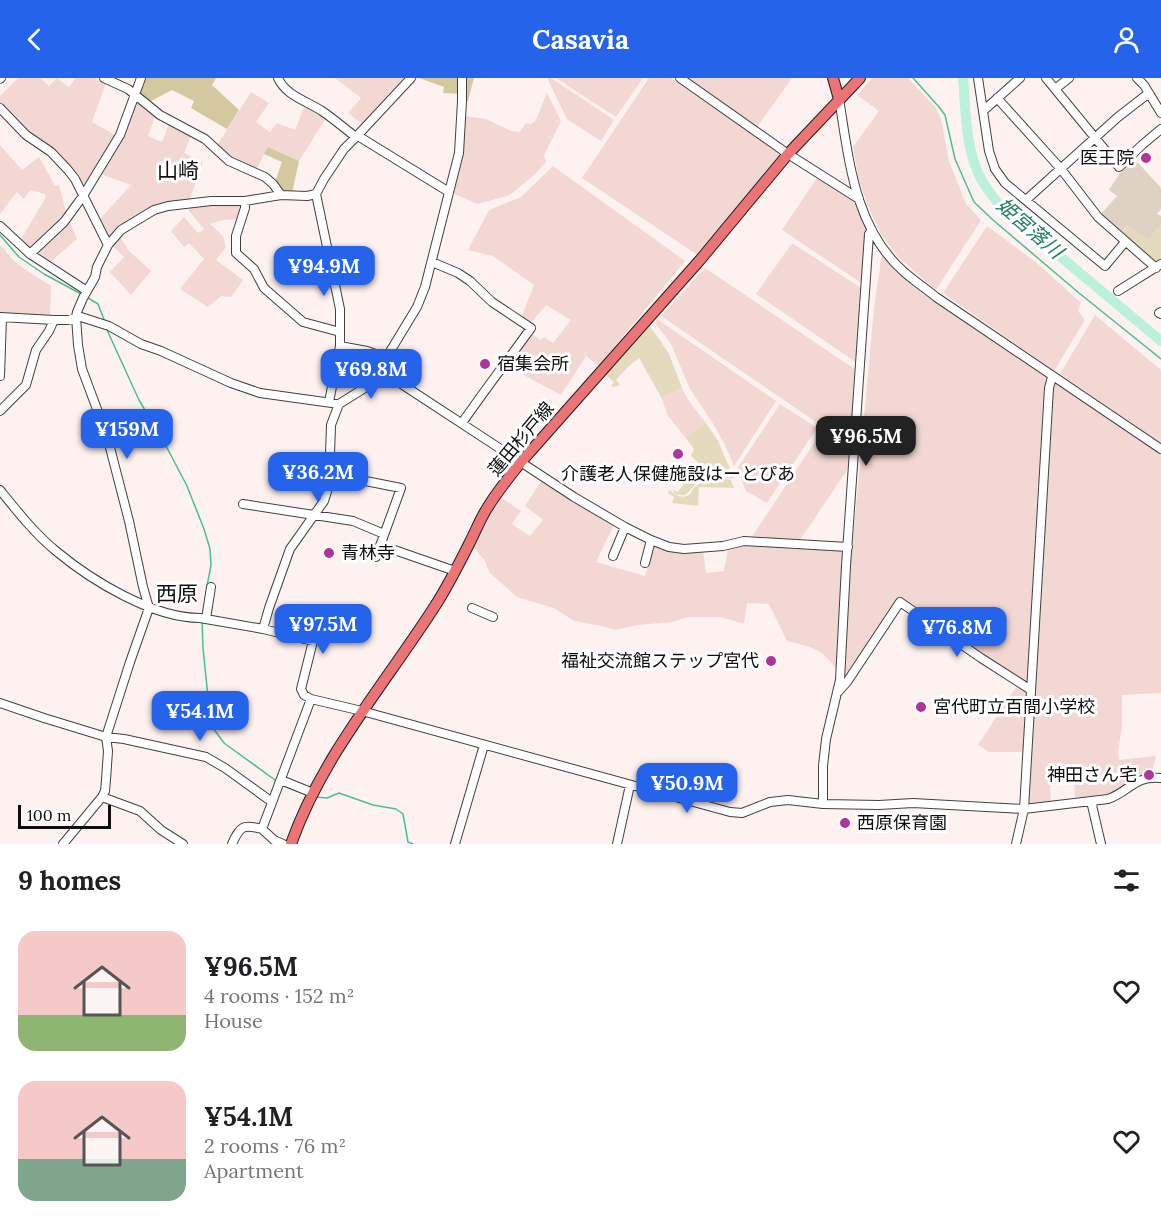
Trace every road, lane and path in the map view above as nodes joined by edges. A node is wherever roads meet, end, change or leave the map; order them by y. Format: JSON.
{"nodes":[{"id":1,"x":141,"y":78,"type":"edge"},
{"id":2,"x":278,"y":78,"type":"edge"},
{"id":3,"x":411,"y":78,"type":"edge"},
{"id":4,"x":462,"y":78,"type":"edge"},
{"id":5,"x":680,"y":78,"type":"edge"},
{"id":6,"x":833,"y":78,"type":"edge"},
{"id":7,"x":860,"y":78,"type":"edge"},
{"id":8,"x":978,"y":78,"type":"edge"},
{"id":9,"x":1020,"y":78,"type":"edge"},
{"id":10,"x":1046,"y":78,"type":"edge"},
{"id":11,"x":1069,"y":78,"type":"edge"},
{"id":12,"x":1137,"y":78,"type":"edge"},
{"id":13,"x":109,"y":79,"type":"edge"},
{"id":14,"x":1055,"y":89,"type":"junction"},
{"id":15,"x":1149,"y":93,"type":"junction"},
{"id":16,"x":135,"y":94,"type":"junction"},
{"id":17,"x":997,"y":98,"type":"junction"},
{"id":18,"x":840,"y":99,"type":"junction"},
{"id":19,"x":1160,"y":107,"type":"edge"},
{"id":20,"x":0,"y":108,"type":"edge"},
{"id":21,"x":983,"y":111,"type":"junction"},
{"id":22,"x":1161,"y":129,"type":"edge"},
{"id":23,"x":357,"y":136,"type":"junction"},
{"id":24,"x":1095,"y":138,"type":"junction"},
{"id":25,"x":788,"y":154,"type":"junction"},
{"id":26,"x":1060,"y":169,"type":"junction"},
{"id":27,"x":449,"y":192,"type":"junction"},
{"id":28,"x":316,"y":194,"type":"junction"},
{"id":29,"x":281,"y":195,"type":"junction"},
{"id":30,"x":83,"y":196,"type":"junction"},
{"id":31,"x":859,"y":199,"type":"junction"},
{"id":32,"x":1026,"y":200,"type":"junction"},
{"id":33,"x":245,"y":201,"type":"junction"},
{"id":34,"x":0,"y":226,"type":"edge"},
{"id":35,"x":872,"y":231,"type":"junction"},
{"id":36,"x":1125,"y":242,"type":"junction"},
{"id":37,"x":108,"y":245,"type":"junction"},
{"id":38,"x":30,"y":255,"type":"junction"},
{"id":39,"x":432,"y":262,"type":"junction"},
{"id":40,"x":1158,"y":266,"type":"edge"},
{"id":41,"x":87,"y":291,"type":"junction"},
{"id":42,"x":1118,"y":291,"type":"dead end"},
{"id":43,"x":1,"y":317,"type":"edge"},
{"id":44,"x":76,"y":317,"type":"junction"},
{"id":45,"x":54,"y":320,"type":"junction"},
{"id":46,"x":340,"y":332,"type":"junction"},
{"id":47,"x":1,"y":343,"type":"edge"},
{"id":48,"x":340,"y":346,"type":"junction"},
{"id":49,"x":387,"y":358,"type":"junction"},
{"id":50,"x":380,"y":370,"type":"junction"},
{"id":51,"x":0,"y":376,"type":"edge"},
{"id":52,"x":1052,"y":376,"type":"junction"},
{"id":53,"x":329,"y":402,"type":"junction"},
{"id":54,"x":339,"y":404,"type":"junction"},
{"id":55,"x":0,"y":411,"type":"edge"},
{"id":56,"x":462,"y":423,"type":"junction"},
{"id":57,"x":1161,"y":449,"type":"edge"},
{"id":58,"x":521,"y":462,"type":"junction"},
{"id":59,"x":330,"y":474,"type":"junction"},
{"id":60,"x":0,"y":490,"type":"edge"},
{"id":61,"x":243,"y":504,"type":"dead end"},
{"id":62,"x":314,"y":515,"type":"junction"},
{"id":63,"x":625,"y":527,"type":"junction"},
{"id":64,"x":384,"y":534,"type":"junction"},
{"id":65,"x":651,"y":540,"type":"junction"},
{"id":66,"x":380,"y":545,"type":"junction"},
{"id":67,"x":848,"y":547,"type":"junction"},
{"id":68,"x":613,"y":556,"type":"dead end"},
{"id":69,"x":376,"y":557,"type":"dead end"},
{"id":70,"x":645,"y":563,"type":"dead end"},
{"id":71,"x":455,"y":571,"type":"junction"},
{"id":72,"x":211,"y":587,"type":"dead end"},
{"id":73,"x":149,"y":608,"type":"junction"},
{"id":74,"x":472,"y":608,"type":"dead end"},
{"id":75,"x":493,"y":617,"type":"dead end"},
{"id":76,"x":206,"y":619,"type":"junction"},
{"id":77,"x":263,"y":628,"type":"junction"},
{"id":78,"x":1031,"y":690,"type":"junction"},
{"id":79,"x":838,"y":693,"type":"junction"},
{"id":80,"x":311,"y":699,"type":"junction"},
{"id":81,"x":0,"y":703,"type":"edge"},
{"id":82,"x":362,"y":711,"type":"junction"},
{"id":83,"x":106,"y":737,"type":"junction"},
{"id":84,"x":484,"y":745,"type":"junction"},
{"id":85,"x":1161,"y":778,"type":"edge"},
{"id":86,"x":281,"y":780,"type":"junction"},
{"id":87,"x":630,"y":785,"type":"junction"},
{"id":88,"x":313,"y":793,"type":"junction"},
{"id":89,"x":102,"y":797,"type":"junction"},
{"id":90,"x":1091,"y":801,"type":"junction"},
{"id":91,"x":272,"y":802,"type":"junction"},
{"id":92,"x":823,"y":804,"type":"junction"},
{"id":93,"x":1024,"y":808,"type":"junction"},
{"id":94,"x":262,"y":829,"type":"junction"},
{"id":95,"x":63,"y":844,"type":"edge"},
{"id":96,"x":183,"y":844,"type":"edge"},
{"id":97,"x":232,"y":844,"type":"edge"},
{"id":98,"x":283,"y":844,"type":"edge"},
{"id":99,"x":291,"y":844,"type":"edge"},
{"id":100,"x":455,"y":844,"type":"edge"},
{"id":101,"x":617,"y":844,"type":"edge"},
{"id":102,"x":1016,"y":844,"type":"edge"},
{"id":103,"x":1101,"y":844,"type":"edge"}],
"edges":[{"from":1,"to":16,"type":"street"},
{"from":2,"to":23,"type":"street"},
{"from":3,"to":23,"type":"street"},
{"from":4,"to":27,"type":"street"},
{"from":5,"to":25,"type":"street"},
{"from":6,"to":18,"type":"main road"},
{"from":7,"to":18,"type":"main road","name":"蓮田杉戸線"},
{"from":8,"to":21,"type":"street"},
{"from":9,"to":17,"type":"street"},
{"from":10,"to":14,"type":"street"},
{"from":11,"to":14,"type":"street"},
{"from":12,"to":15,"type":"street"},
{"from":13,"to":16,"type":"street"},
{"from":14,"to":24,"type":"street"},
{"from":15,"to":19,"type":"street"},
{"from":15,"to":24,"type":"street"},
{"from":16,"to":29,"type":"street"},
{"from":16,"to":30,"type":"street"},
{"from":17,"to":21,"type":"street"},
{"from":17,"to":26,"type":"street"},
{"from":18,"to":25,"type":"main road","name":"蓮田杉戸線"},
{"from":18,"to":31,"type":"street"},
{"from":20,"to":30,"type":"street"},
{"from":21,"to":32,"type":"street"},
{"from":22,"to":24,"type":"street"},
{"from":23,"to":27,"type":"street"},
{"from":23,"to":28,"type":"street"},
{"from":24,"to":26,"type":"street"},
{"from":25,"to":31,"type":"street"},
{"from":25,"to":58,"type":"main road","name":"蓮田杉戸線"},
{"from":26,"to":32,"type":"street"},
{"from":26,"to":36,"type":"street"},
{"from":27,"to":39,"type":"street"},
{"from":28,"to":29,"type":"street"},
{"from":28,"to":46,"type":"street"},
{"from":29,"to":33,"type":"street"},
{"from":30,"to":37,"type":"street"},
{"from":30,"to":38,"type":"street"},
{"from":31,"to":35,"type":"street"},
{"from":32,"to":36,"type":"street"},
{"from":33,"to":37,"type":"street"},
{"from":33,"to":46,"type":"street"},
{"from":34,"to":38,"type":"street"},
{"from":35,"to":52,"type":"street"},
{"from":35,"to":67,"type":"street"},
{"from":36,"to":40,"type":"street"},
{"from":37,"to":41,"type":"street"},
{"from":38,"to":41,"type":"street"},
{"from":39,"to":49,"type":"street"},
{"from":39,"to":56,"type":"street"},
{"from":40,"to":42,"type":"street"},
{"from":41,"to":44,"type":"street"},
{"from":43,"to":45,"type":"street"},
{"from":43,"to":47,"type":"street"},
{"from":44,"to":45,"type":"street"},
{"from":44,"to":53,"type":"street"},
{"from":44,"to":73,"type":"street"},
{"from":45,"to":55,"type":"street"},
{"from":46,"to":48,"type":"street"},
{"from":47,"to":51,"type":"street"},
{"from":48,"to":49,"type":"street"},
{"from":48,"to":53,"type":"street"},
{"from":49,"to":50,"type":"street"},
{"from":50,"to":54,"type":"street"},
{"from":50,"to":56,"type":"street"},
{"from":52,"to":57,"type":"street"},
{"from":52,"to":78,"type":"street"},
{"from":53,"to":54,"type":"street"},
{"from":54,"to":59,"type":"street"},
{"from":56,"to":58,"type":"street"},
{"from":58,"to":63,"type":"street"},
{"from":58,"to":71,"type":"main road","name":"蓮田杉戸線"},
{"from":59,"to":62,"type":"street"},
{"from":59,"to":64,"type":"street"},
{"from":60,"to":73,"type":"street"},
{"from":61,"to":62,"type":"street"},
{"from":62,"to":64,"type":"street"},
{"from":62,"to":77,"type":"street"},
{"from":63,"to":65,"type":"street"},
{"from":63,"to":68,"type":"street"},
{"from":64,"to":66,"type":"street"},
{"from":65,"to":67,"type":"street"},
{"from":65,"to":70,"type":"street"},
{"from":66,"to":69,"type":"street"},
{"from":66,"to":71,"type":"street"},
{"from":67,"to":79,"type":"street"},
{"from":71,"to":82,"type":"main road","name":"蓮田杉戸線"},
{"from":72,"to":76,"type":"street"},
{"from":73,"to":76,"type":"street"},
{"from":73,"to":83,"type":"street"},
{"from":74,"to":75,"type":"street"},
{"from":76,"to":77,"type":"street"},
{"from":77,"to":80,"type":"street"},
{"from":78,"to":79,"type":"street"},
{"from":78,"to":93,"type":"street"},
{"from":79,"to":92,"type":"street"},
{"from":80,"to":82,"type":"street"},
{"from":80,"to":86,"type":"street"},
{"from":81,"to":83,"type":"street"},
{"from":82,"to":84,"type":"street"},
{"from":82,"to":88,"type":"main road","name":"蓮田杉戸線"},
{"from":83,"to":89,"type":"street"},
{"from":83,"to":91,"type":"street"},
{"from":84,"to":87,"type":"street"},
{"from":84,"to":100,"type":"street"},
{"from":85,"to":90,"type":"street"},
{"from":86,"to":88,"type":"street"},
{"from":86,"to":91,"type":"street"},
{"from":87,"to":92,"type":"street"},
{"from":87,"to":101,"type":"street"},
{"from":88,"to":99,"type":"main road","name":"蓮田杉戸線"},
{"from":89,"to":95,"type":"street"},
{"from":89,"to":96,"type":"street"},
{"from":90,"to":93,"type":"street"},
{"from":90,"to":103,"type":"street"},
{"from":91,"to":94,"type":"street"},
{"from":92,"to":93,"type":"street"},
{"from":93,"to":102,"type":"street"},
{"from":94,"to":97,"type":"street"},
{"from":94,"to":98,"type":"street"}]}
